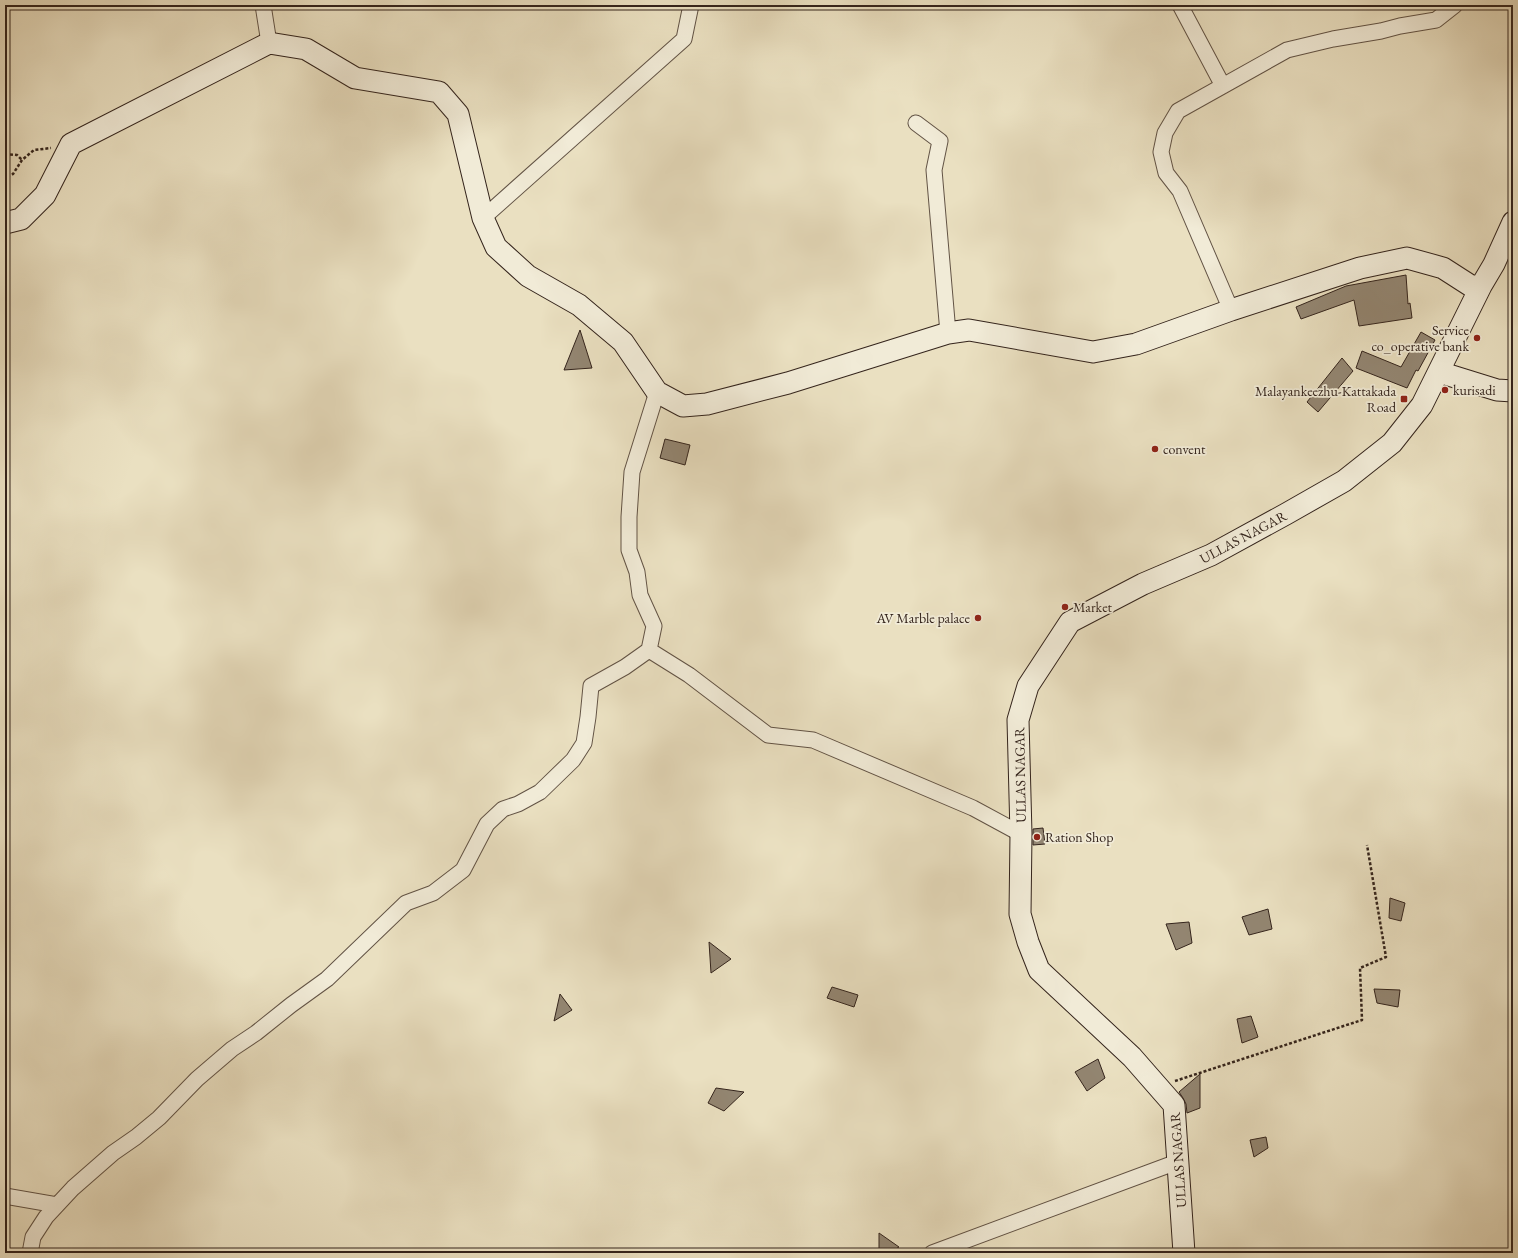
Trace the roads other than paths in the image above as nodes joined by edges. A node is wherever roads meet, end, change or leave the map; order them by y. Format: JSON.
{"nodes":[{"id":1,"x":263,"y":5,"type":"edge"},
{"id":2,"x":691,"y":5,"type":"edge"},
{"id":3,"x":1180,"y":5,"type":"edge"},
{"id":4,"x":1455,"y":5,"type":"edge"},
{"id":5,"x":269,"y":43,"type":"junction"},
{"id":6,"x":1224,"y":86,"type":"junction"},
{"id":7,"x":916,"y":123,"type":"dead end"},
{"id":8,"x":483,"y":218,"type":"junction"},
{"id":9,"x":1513,"y":222,"type":"edge"},
{"id":10,"x":5,"y":223,"type":"edge"},
{"id":11,"x":1481,"y":286,"type":"junction"},
{"id":12,"x":1231,"y":310,"type":"junction"},
{"id":13,"x":948,"y":333,"type":"junction"},
{"id":14,"x":1439,"y":372,"type":"junction"},
{"id":15,"x":1513,"y":391,"type":"edge"},
{"id":16,"x":657,"y":392,"type":"junction"},
{"id":17,"x":649,"y":650,"type":"junction"},
{"id":18,"x":1021,"y":834,"type":"junction"},
{"id":19,"x":1177,"y":1162,"type":"junction"},
{"id":20,"x":5,"y":1196,"type":"edge"},
{"id":21,"x":58,"y":1204,"type":"junction"},
{"id":22,"x":30,"y":1253,"type":"edge"},
{"id":23,"x":932,"y":1253,"type":"edge"},
{"id":24,"x":1184,"y":1253,"type":"edge"}],
"edges":[{"from":1,"to":5,"type":"street"},
{"from":2,"to":8,"type":"street"},
{"from":3,"to":6,"type":"street"},
{"from":4,"to":6,"type":"street"},
{"from":5,"to":8,"type":"main road"},
{"from":5,"to":10,"type":"main road"},
{"from":6,"to":12,"type":"street"},
{"from":7,"to":13,"type":"street"},
{"from":8,"to":16,"type":"main road"},
{"from":9,"to":11,"type":"main road","name":"ULLAS NAGAR"},
{"from":11,"to":12,"type":"main road"},
{"from":11,"to":14,"type":"main road","name":"ULLAS NAGAR"},
{"from":12,"to":13,"type":"main road"},
{"from":13,"to":16,"type":"main road"},
{"from":14,"to":15,"type":"main road"},
{"from":14,"to":18,"type":"main road","name":"ULLAS NAGAR"},
{"from":16,"to":17,"type":"street"},
{"from":17,"to":18,"type":"street"},
{"from":17,"to":21,"type":"street"},
{"from":18,"to":19,"type":"main road","name":"ULLAS NAGAR"},
{"from":19,"to":23,"type":"street"},
{"from":19,"to":24,"type":"main road","name":"ULLAS NAGAR"},
{"from":20,"to":21,"type":"street"},
{"from":21,"to":22,"type":"street"}]}
